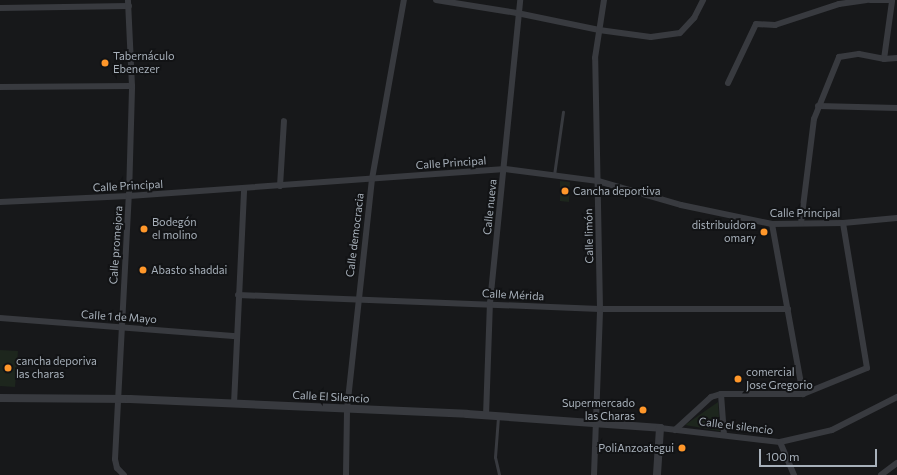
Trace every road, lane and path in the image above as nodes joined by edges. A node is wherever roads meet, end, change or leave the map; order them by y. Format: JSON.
{"nodes":[{"id":1,"x":404,"y":0,"type":"edge"},
{"id":2,"x":436,"y":0,"type":"edge"},
{"id":3,"x":520,"y":0,"type":"edge"},
{"id":4,"x":604,"y":0,"type":"edge"},
{"id":5,"x":703,"y":0,"type":"edge"},
{"id":6,"x":866,"y":0,"type":"edge"},
{"id":7,"x":870,"y":0,"type":"edge"},
{"id":8,"x":892,"y":0,"type":"edge"},
{"id":9,"x":129,"y":3,"type":"edge"},
{"id":10,"x":0,"y":8,"type":"edge"},
{"id":11,"x":518,"y":13,"type":"junction"},
{"id":12,"x":599,"y":30,"type":"junction"},
{"id":13,"x":897,"y":58,"type":"edge"},
{"id":14,"x":884,"y":59,"type":"junction"},
{"id":15,"x":728,"y":83,"type":"dead end"},
{"id":16,"x":132,"y":86,"type":"junction"},
{"id":17,"x":0,"y":87,"type":"edge"},
{"id":18,"x":818,"y":106,"type":"junction"},
{"id":19,"x":897,"y":108,"type":"edge"},
{"id":20,"x":563,"y":112,"type":"dead end"},
{"id":21,"x":284,"y":120,"type":"dead end"},
{"id":22,"x":504,"y":169,"type":"junction"},
{"id":23,"x":554,"y":175,"type":"junction"},
{"id":24,"x":372,"y":179,"type":"junction"},
{"id":25,"x":598,"y":181,"type":"junction"},
{"id":26,"x":280,"y":186,"type":"junction"},
{"id":27,"x":244,"y":188,"type":"junction"},
{"id":28,"x":129,"y":196,"type":"junction"},
{"id":29,"x":0,"y":202,"type":"edge"},
{"id":30,"x":897,"y":218,"type":"edge"},
{"id":31,"x":801,"y":223,"type":"junction"},
{"id":32,"x":843,"y":223,"type":"junction"},
{"id":33,"x":772,"y":224,"type":"junction"},
{"id":34,"x":238,"y":295,"type":"junction"},
{"id":35,"x":357,"y":300,"type":"junction"},
{"id":36,"x":490,"y":304,"type":"junction"},
{"id":37,"x":600,"y":309,"type":"junction"},
{"id":38,"x":788,"y":309,"type":"junction"},
{"id":39,"x":0,"y":318,"type":"edge"},
{"id":40,"x":121,"y":328,"type":"junction"},
{"id":41,"x":236,"y":336,"type":"junction"},
{"id":42,"x":721,"y":394,"type":"junction"},
{"id":43,"x":803,"y":394,"type":"junction"},
{"id":44,"x":897,"y":397,"type":"edge"},
{"id":45,"x":0,"y":398,"type":"edge"},
{"id":46,"x":117,"y":399,"type":"junction"},
{"id":47,"x":234,"y":404,"type":"junction"},
{"id":48,"x":347,"y":409,"type":"junction"},
{"id":49,"x":486,"y":416,"type":"junction"},
{"id":50,"x":498,"y":417,"type":"junction"},
{"id":51,"x":596,"y":424,"type":"junction"},
{"id":52,"x":660,"y":428,"type":"junction"},
{"id":53,"x":674,"y":430,"type":"junction"},
{"id":54,"x":724,"y":435,"type":"junction"},
{"id":55,"x":780,"y":442,"type":"junction"},
{"id":56,"x":897,"y":463,"type":"edge"},
{"id":57,"x":124,"y":475,"type":"edge"},
{"id":58,"x":346,"y":475,"type":"edge"},
{"id":59,"x":499,"y":475,"type":"edge"},
{"id":60,"x":594,"y":475,"type":"edge"},
{"id":61,"x":657,"y":475,"type":"edge"},
{"id":62,"x":794,"y":475,"type":"edge"},
{"id":63,"x":880,"y":475,"type":"edge"}],
"edges":[{"from":1,"to":24,"type":"street","name":"Calle democracia"},
{"from":2,"to":11,"type":"street"},
{"from":3,"to":11,"type":"street","name":"Calle nueva"},
{"from":4,"to":12,"type":"street","name":"Calle limón"},
{"from":5,"to":12,"type":"street"},
{"from":6,"to":15,"type":"street"},
{"from":7,"to":8,"type":"street"},
{"from":8,"to":14,"type":"street"},
{"from":9,"to":10,"type":"street"},
{"from":9,"to":16,"type":"street","name":"Calle promejora"},
{"from":11,"to":12,"type":"street"},
{"from":11,"to":22,"type":"street","name":"Calle nueva"},
{"from":12,"to":25,"type":"street","name":"Calle limón"},
{"from":13,"to":14,"type":"street"},
{"from":14,"to":18,"type":"street"},
{"from":16,"to":17,"type":"street"},
{"from":16,"to":28,"type":"street","name":"Calle promejora"},
{"from":18,"to":19,"type":"street"},
{"from":18,"to":31,"type":"street"},
{"from":20,"to":23,"type":"lane"},
{"from":21,"to":26,"type":"street"},
{"from":22,"to":23,"type":"street","name":"Calle Principal"},
{"from":22,"to":24,"type":"street","name":"Calle Principal"},
{"from":22,"to":36,"type":"street","name":"Calle nueva"},
{"from":23,"to":25,"type":"street","name":"Calle Principal"},
{"from":24,"to":26,"type":"street","name":"Calle Principal"},
{"from":24,"to":35,"type":"street","name":"Calle democracia"},
{"from":25,"to":33,"type":"street","name":"Calle Principal"},
{"from":25,"to":37,"type":"street","name":"Calle limón"},
{"from":26,"to":27,"type":"street","name":"Calle Principal"},
{"from":27,"to":28,"type":"street","name":"Calle Principal"},
{"from":27,"to":34,"type":"street"},
{"from":28,"to":29,"type":"street","name":"Calle Principal"},
{"from":28,"to":40,"type":"street","name":"Calle promejora"},
{"from":30,"to":32,"type":"street","name":"Calle Principal"},
{"from":31,"to":32,"type":"street","name":"Calle Principal"},
{"from":31,"to":33,"type":"street","name":"Calle Principal"},
{"from":32,"to":43,"type":"street"},
{"from":33,"to":38,"type":"street"},
{"from":34,"to":35,"type":"street","name":"Calle Mérida"},
{"from":34,"to":41,"type":"street"},
{"from":35,"to":36,"type":"street","name":"Calle Mérida"},
{"from":35,"to":48,"type":"street","name":"Calle democracia"},
{"from":36,"to":37,"type":"street","name":"Calle Mérida"},
{"from":36,"to":49,"type":"street","name":"Calle nueva"},
{"from":37,"to":38,"type":"street","name":"Calle Mérida"},
{"from":37,"to":51,"type":"street","name":"Calle limón"},
{"from":38,"to":43,"type":"street"},
{"from":39,"to":40,"type":"street","name":"Calle 1 de Mayo"},
{"from":40,"to":41,"type":"street","name":"Calle 1 de Mayo"},
{"from":40,"to":46,"type":"street","name":"Calle promejora"},
{"from":41,"to":47,"type":"street"},
{"from":42,"to":43,"type":"street"},
{"from":42,"to":53,"type":"street"},
{"from":42,"to":54,"type":"street"},
{"from":44,"to":55,"type":"street","name":"Calle el silencio"},
{"from":45,"to":46,"type":"street","name":"Calle El Silencio"},
{"from":46,"to":47,"type":"street","name":"Calle El Silencio"},
{"from":46,"to":57,"type":"street","name":"Calle promejora"},
{"from":47,"to":48,"type":"street","name":"Calle El Silencio"},
{"from":48,"to":49,"type":"street","name":"Calle El Silencio"},
{"from":48,"to":58,"type":"street","name":"Calle democracia"},
{"from":49,"to":50,"type":"street","name":"Calle El Silencio"},
{"from":50,"to":51,"type":"street","name":"Calle El Silencio"},
{"from":50,"to":59,"type":"lane"},
{"from":51,"to":52,"type":"street","name":"Calle El Silencio"},
{"from":51,"to":60,"type":"street","name":"Calle limón"},
{"from":52,"to":53,"type":"street","name":"Calle el silencio"},
{"from":52,"to":61,"type":"street"},
{"from":53,"to":54,"type":"street","name":"Calle el silencio"},
{"from":54,"to":55,"type":"street","name":"Calle el silencio"},
{"from":55,"to":62,"type":"street"},
{"from":56,"to":63,"type":"street"}]}
